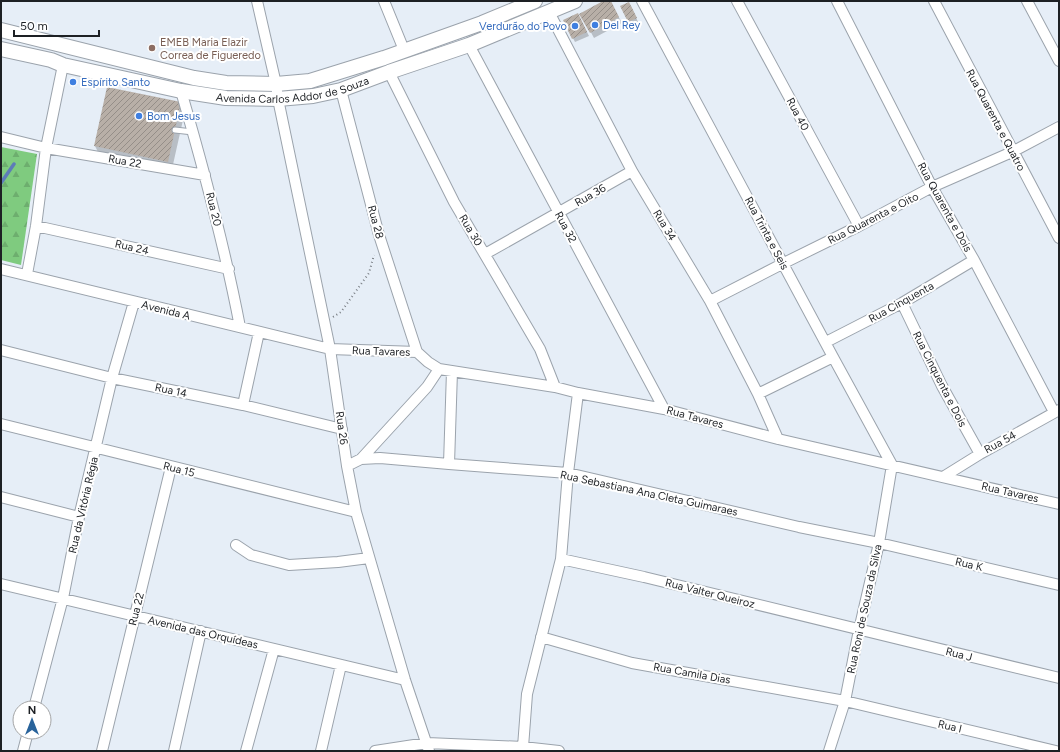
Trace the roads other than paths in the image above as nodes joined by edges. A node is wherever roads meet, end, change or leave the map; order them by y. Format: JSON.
{"nodes":[{"id":1,"x":257,"y":1,"type":"edge"},
{"id":2,"x":384,"y":1,"type":"edge"},
{"id":3,"x":535,"y":1,"type":"edge"},
{"id":4,"x":575,"y":1,"type":"edge"},
{"id":5,"x":642,"y":1,"type":"edge"},
{"id":6,"x":737,"y":1,"type":"edge"},
{"id":7,"x":837,"y":1,"type":"edge"},
{"id":8,"x":934,"y":1,"type":"edge"},
{"id":9,"x":1027,"y":1,"type":"edge"},
{"id":10,"x":549,"y":12,"type":"junction"},
{"id":11,"x":1,"y":30,"type":"edge"},
{"id":12,"x":54,"y":42,"type":"junction"},
{"id":13,"x":469,"y":45,"type":"junction"},
{"id":14,"x":1,"y":48,"type":"edge"},
{"id":15,"x":404,"y":50,"type":"junction"},
{"id":16,"x":1059,"y":61,"type":"edge"},
{"id":17,"x":57,"y":62,"type":"junction"},
{"id":18,"x":389,"y":72,"type":"junction"},
{"id":19,"x":276,"y":84,"type":"junction"},
{"id":20,"x":341,"y":90,"type":"junction"},
{"id":21,"x":181,"y":91,"type":"junction"},
{"id":22,"x":278,"y":99,"type":"junction"},
{"id":23,"x":1059,"y":127,"type":"edge"},
{"id":24,"x":175,"y":130,"type":"dead end"},
{"id":25,"x":193,"y":132,"type":"junction"},
{"id":26,"x":1,"y":137,"type":"edge"},
{"id":27,"x":46,"y":148,"type":"junction"},
{"id":28,"x":1012,"y":152,"type":"junction"},
{"id":29,"x":632,"y":171,"type":"junction"},
{"id":30,"x":205,"y":175,"type":"junction"},
{"id":31,"x":932,"y":188,"type":"junction"},
{"id":32,"x":558,"y":213,"type":"junction"},
{"id":33,"x":36,"y":226,"type":"junction"},
{"id":34,"x":859,"y":226,"type":"junction"},
{"id":35,"x":1059,"y":238,"type":"edge"},
{"id":36,"x":485,"y":254,"type":"junction"},
{"id":37,"x":974,"y":260,"type":"junction"},
{"id":38,"x":784,"y":263,"type":"junction"},
{"id":39,"x":1,"y":269,"type":"edge"},
{"id":40,"x":229,"y":269,"type":"junction"},
{"id":41,"x":27,"y":274,"type":"junction"},
{"id":42,"x":710,"y":301,"type":"junction"},
{"id":43,"x":134,"y":302,"type":"junction"},
{"id":44,"x":902,"y":303,"type":"junction"},
{"id":45,"x":240,"y":328,"type":"junction"},
{"id":46,"x":259,"y":332,"type":"junction"},
{"id":47,"x":826,"y":342,"type":"junction"},
{"id":48,"x":330,"y":349,"type":"junction"},
{"id":49,"x":1,"y":350,"type":"edge"},
{"id":50,"x":417,"y":352,"type":"junction"},
{"id":51,"x":833,"y":357,"type":"junction"},
{"id":52,"x":439,"y":368,"type":"junction"},
{"id":53,"x":452,"y":371,"type":"junction"},
{"id":54,"x":112,"y":378,"type":"junction"},
{"id":55,"x":556,"y":388,"type":"junction"},
{"id":56,"x":578,"y":393,"type":"junction"},
{"id":57,"x":758,"y":394,"type":"junction"},
{"id":58,"x":243,"y":405,"type":"junction"},
{"id":59,"x":664,"y":409,"type":"junction"},
{"id":60,"x":1057,"y":411,"type":"edge"},
{"id":61,"x":1,"y":424,"type":"edge"},
{"id":62,"x":342,"y":429,"type":"junction"},
{"id":63,"x":778,"y":439,"type":"junction"},
{"id":64,"x":96,"y":448,"type":"junction"},
{"id":65,"x":980,"y":454,"type":"junction"},
{"id":66,"x":362,"y":459,"type":"junction"},
{"id":67,"x":449,"y":464,"type":"junction"},
{"id":68,"x":892,"y":465,"type":"junction"},
{"id":69,"x":347,"y":466,"type":"junction"},
{"id":70,"x":171,"y":467,"type":"junction"},
{"id":71,"x":568,"y":474,"type":"junction"},
{"id":72,"x":943,"y":477,"type":"junction"},
{"id":73,"x":1,"y":497,"type":"edge"},
{"id":74,"x":1059,"y":504,"type":"edge"},
{"id":75,"x":356,"y":512,"type":"junction"},
{"id":76,"x":79,"y":517,"type":"junction"},
{"id":77,"x":879,"y":543,"type":"junction"},
{"id":78,"x":236,"y":545,"type":"dead end"},
{"id":79,"x":370,"y":558,"type":"junction"},
{"id":80,"x":561,"y":559,"type":"junction"},
{"id":81,"x":1,"y":584,"type":"edge"},
{"id":82,"x":1059,"y":585,"type":"edge"},
{"id":83,"x":63,"y":598,"type":"junction"},
{"id":84,"x":134,"y":616,"type":"junction"},
{"id":85,"x":859,"y":630,"type":"junction"},
{"id":86,"x":202,"y":632,"type":"junction"},
{"id":87,"x":541,"y":637,"type":"junction"},
{"id":88,"x":274,"y":649,"type":"junction"},
{"id":89,"x":341,"y":665,"type":"junction"},
{"id":90,"x":1059,"y":678,"type":"edge"},
{"id":91,"x":404,"y":680,"type":"junction"},
{"id":92,"x":36,"y":700,"type":"edge"},
{"id":93,"x":845,"y":701,"type":"junction"},
{"id":94,"x":26,"y":740,"type":"edge"},
{"id":95,"x":428,"y":747,"type":"edge"},
{"id":96,"x":523,"y":747,"type":"junction"},
{"id":97,"x":23,"y":751,"type":"edge"},
{"id":98,"x":102,"y":751,"type":"edge"},
{"id":99,"x":174,"y":751,"type":"edge"},
{"id":100,"x":246,"y":751,"type":"edge"},
{"id":101,"x":321,"y":751,"type":"edge"},
{"id":102,"x":375,"y":751,"type":"edge"},
{"id":103,"x":559,"y":751,"type":"edge"},
{"id":104,"x":829,"y":751,"type":"edge"},
{"id":105,"x":1056,"y":751,"type":"edge"}],
"edges":[{"from":1,"to":19,"type":"street","name":"Rua 26"},
{"from":2,"to":15,"type":"street"},
{"from":3,"to":15,"type":"street","name":"Avenida Carlos Addor de Souza"},
{"from":4,"to":10,"type":"street","name":"Avenida Carlos Addor de Souza"},
{"from":5,"to":38,"type":"street","name":"Rua Trinta e Seis"},
{"from":6,"to":34,"type":"street","name":"Rua 40"},
{"from":7,"to":31,"type":"street","name":"Rua Quarenta e Dois"},
{"from":8,"to":28,"type":"street","name":"Rua Quarenta e Quatro"},
{"from":9,"to":16,"type":"street"},
{"from":10,"to":13,"type":"street","name":"Avenida Carlos Addor de Souza"},
{"from":10,"to":29,"type":"street","name":"Rua 34"},
{"from":11,"to":12,"type":"street","name":"Avenida Carlos Addor de Souza"},
{"from":12,"to":17,"type":"street"},
{"from":12,"to":19,"type":"street","name":"Avenida Carlos Addor de Souza"},
{"from":13,"to":18,"type":"street","name":"Avenida Carlos Addor de Souza"},
{"from":13,"to":32,"type":"street","name":"Rua 32"},
{"from":14,"to":17,"type":"street","name":"Avenida Carlos Addor de Souza"},
{"from":15,"to":19,"type":"street","name":"Avenida Carlos Addor de Souza"},
{"from":17,"to":21,"type":"street","name":"Avenida Carlos Addor de Souza"},
{"from":17,"to":27,"type":"street"},
{"from":18,"to":20,"type":"street","name":"Avenida Carlos Addor de Souza"},
{"from":18,"to":36,"type":"street","name":"Rua 30"},
{"from":19,"to":22,"type":"street","name":"Rua 26"},
{"from":20,"to":22,"type":"street","name":"Avenida Carlos Addor de Souza"},
{"from":20,"to":50,"type":"street","name":"Rua 28"},
{"from":21,"to":22,"type":"street","name":"Avenida Carlos Addor de Souza"},
{"from":21,"to":25,"type":"street","name":"Rua 20"},
{"from":22,"to":48,"type":"street","name":"Rua 26"},
{"from":23,"to":28,"type":"street","name":"Rua Quarenta e Oito"},
{"from":24,"to":25,"type":"lane"},
{"from":25,"to":30,"type":"street","name":"Rua 20"},
{"from":26,"to":27,"type":"street","name":"Rua 22"},
{"from":27,"to":30,"type":"street","name":"Rua 22"},
{"from":27,"to":33,"type":"street"},
{"from":28,"to":31,"type":"street","name":"Rua Quarenta e Oito"},
{"from":28,"to":35,"type":"street","name":"Rua Quarenta e Quatro"},
{"from":29,"to":32,"type":"street","name":"Rua 36"},
{"from":29,"to":42,"type":"street","name":"Rua 34"},
{"from":30,"to":40,"type":"street","name":"Rua 20"},
{"from":31,"to":34,"type":"street","name":"Rua Quarenta e Oito"},
{"from":31,"to":37,"type":"street","name":"Rua Quarenta e Dois"},
{"from":32,"to":36,"type":"street","name":"Rua 36"},
{"from":32,"to":59,"type":"street","name":"Rua 32"},
{"from":33,"to":40,"type":"street","name":"Rua 24"},
{"from":33,"to":41,"type":"street"},
{"from":34,"to":38,"type":"street","name":"Rua Quarenta e Oito"},
{"from":36,"to":55,"type":"street","name":"Rua 30"},
{"from":37,"to":44,"type":"street","name":"Rua Cinquenta"},
{"from":37,"to":60,"type":"street","name":"Rua Quarenta e Dois"},
{"from":38,"to":42,"type":"street","name":"Rua Quarenta e Oito"},
{"from":38,"to":47,"type":"street","name":"Rua Trinta e Seis"},
{"from":39,"to":41,"type":"street","name":"Avenida A"},
{"from":40,"to":45,"type":"street","name":"Rua 20"},
{"from":41,"to":43,"type":"street","name":"Avenida A"},
{"from":42,"to":57,"type":"street","name":"Rua 34"},
{"from":43,"to":45,"type":"street","name":"Avenida A"},
{"from":43,"to":54,"type":"street","name":"Rua da Vitória Régia"},
{"from":44,"to":47,"type":"street","name":"Rua Cinquenta"},
{"from":44,"to":65,"type":"street","name":"Rua Cinquenta e Dois"},
{"from":45,"to":46,"type":"street","name":"Avenida A"},
{"from":46,"to":48,"type":"street","name":"Avenida A"},
{"from":46,"to":58,"type":"street"},
{"from":47,"to":51,"type":"street","name":"Rua Trinta e Seis"},
{"from":48,"to":50,"type":"street","name":"Rua Tavares"},
{"from":48,"to":62,"type":"street","name":"Rua 26"},
{"from":49,"to":54,"type":"street","name":"Rua 14"},
{"from":50,"to":52,"type":"street","name":"Rua Tavares"},
{"from":51,"to":57,"type":"street"},
{"from":51,"to":68,"type":"street","name":"Rua Trinta e Seis"},
{"from":52,"to":53,"type":"street","name":"Rua Tavares"},
{"from":52,"to":66,"type":"street"},
{"from":53,"to":55,"type":"street","name":"Rua Tavares"},
{"from":53,"to":67,"type":"street"},
{"from":54,"to":58,"type":"street","name":"Rua 14"},
{"from":54,"to":64,"type":"street","name":"Rua da Vitória Régia"},
{"from":55,"to":56,"type":"street","name":"Rua Tavares"},
{"from":56,"to":59,"type":"street","name":"Rua Tavares"},
{"from":56,"to":71,"type":"street"},
{"from":57,"to":63,"type":"street","name":"Rua 34"},
{"from":58,"to":62,"type":"street","name":"Rua 14"},
{"from":59,"to":63,"type":"street","name":"Rua Tavares"},
{"from":60,"to":65,"type":"street","name":"Rua 54"},
{"from":61,"to":64,"type":"street","name":"Rua 15"},
{"from":62,"to":69,"type":"street","name":"Rua 26"},
{"from":63,"to":68,"type":"street","name":"Rua Tavares"},
{"from":64,"to":70,"type":"street","name":"Rua 15"},
{"from":64,"to":76,"type":"street","name":"Rua da Vitória Régia"},
{"from":65,"to":72,"type":"street","name":"Rua 54"},
{"from":66,"to":67,"type":"street","name":"Rua Sebastiana Ana Cleta Guimaraes"},
{"from":66,"to":69,"type":"street","name":"Rua Sebastiana Ana Cleta Guimaraes"},
{"from":67,"to":71,"type":"street","name":"Rua Sebastiana Ana Cleta Guimaraes"},
{"from":68,"to":72,"type":"street","name":"Rua Tavares"},
{"from":68,"to":77,"type":"street","name":"Rua Roni de Souza da Silva"},
{"from":69,"to":75,"type":"street","name":"Rua 26"},
{"from":70,"to":75,"type":"street","name":"Rua 15"},
{"from":70,"to":84,"type":"street","name":"Rua 22"},
{"from":71,"to":77,"type":"street","name":"Rua Sebastiana Ana Cleta Guimaraes"},
{"from":71,"to":80,"type":"street"},
{"from":72,"to":74,"type":"street","name":"Rua Tavares"},
{"from":73,"to":76,"type":"street"},
{"from":75,"to":79,"type":"street","name":"Rua 26"},
{"from":76,"to":83,"type":"street","name":"Rua da Vitória Régia"},
{"from":77,"to":82,"type":"street","name":"Rua K"},
{"from":77,"to":85,"type":"street","name":"Rua Roni de Souza da Silva"},
{"from":78,"to":79,"type":"street"},
{"from":79,"to":91,"type":"street","name":"Rua 26"},
{"from":80,"to":85,"type":"street","name":"Rua Valter Queiroz"},
{"from":80,"to":87,"type":"street"},
{"from":81,"to":83,"type":"street","name":"Avenida das Orquídeas"},
{"from":83,"to":84,"type":"street","name":"Avenida das Orquídeas"},
{"from":83,"to":92,"type":"street","name":"Rua da Vitória Régia"},
{"from":84,"to":86,"type":"street","name":"Avenida das Orquídeas"},
{"from":84,"to":98,"type":"street","name":"Rua 22"},
{"from":85,"to":90,"type":"street","name":"Rua J"},
{"from":85,"to":93,"type":"street","name":"Rua Roni de Souza da Silva"},
{"from":86,"to":88,"type":"street","name":"Avenida das Orquídeas"},
{"from":86,"to":99,"type":"street"},
{"from":87,"to":93,"type":"street","name":"Rua Camila Dias"},
{"from":87,"to":96,"type":"street"},
{"from":88,"to":89,"type":"street","name":"Avenida das Orquídeas"},
{"from":88,"to":100,"type":"street"},
{"from":89,"to":91,"type":"street","name":"Avenida das Orquídeas"},
{"from":89,"to":101,"type":"street"},
{"from":91,"to":95,"type":"street","name":"Rua 26"},
{"from":93,"to":104,"type":"street","name":"Rua Roni de Souza da Silva"},
{"from":93,"to":105,"type":"street","name":"Rua I"},
{"from":94,"to":97,"type":"street"},
{"from":95,"to":96,"type":"street"},
{"from":95,"to":102,"type":"street"},
{"from":96,"to":103,"type":"street"}]}
